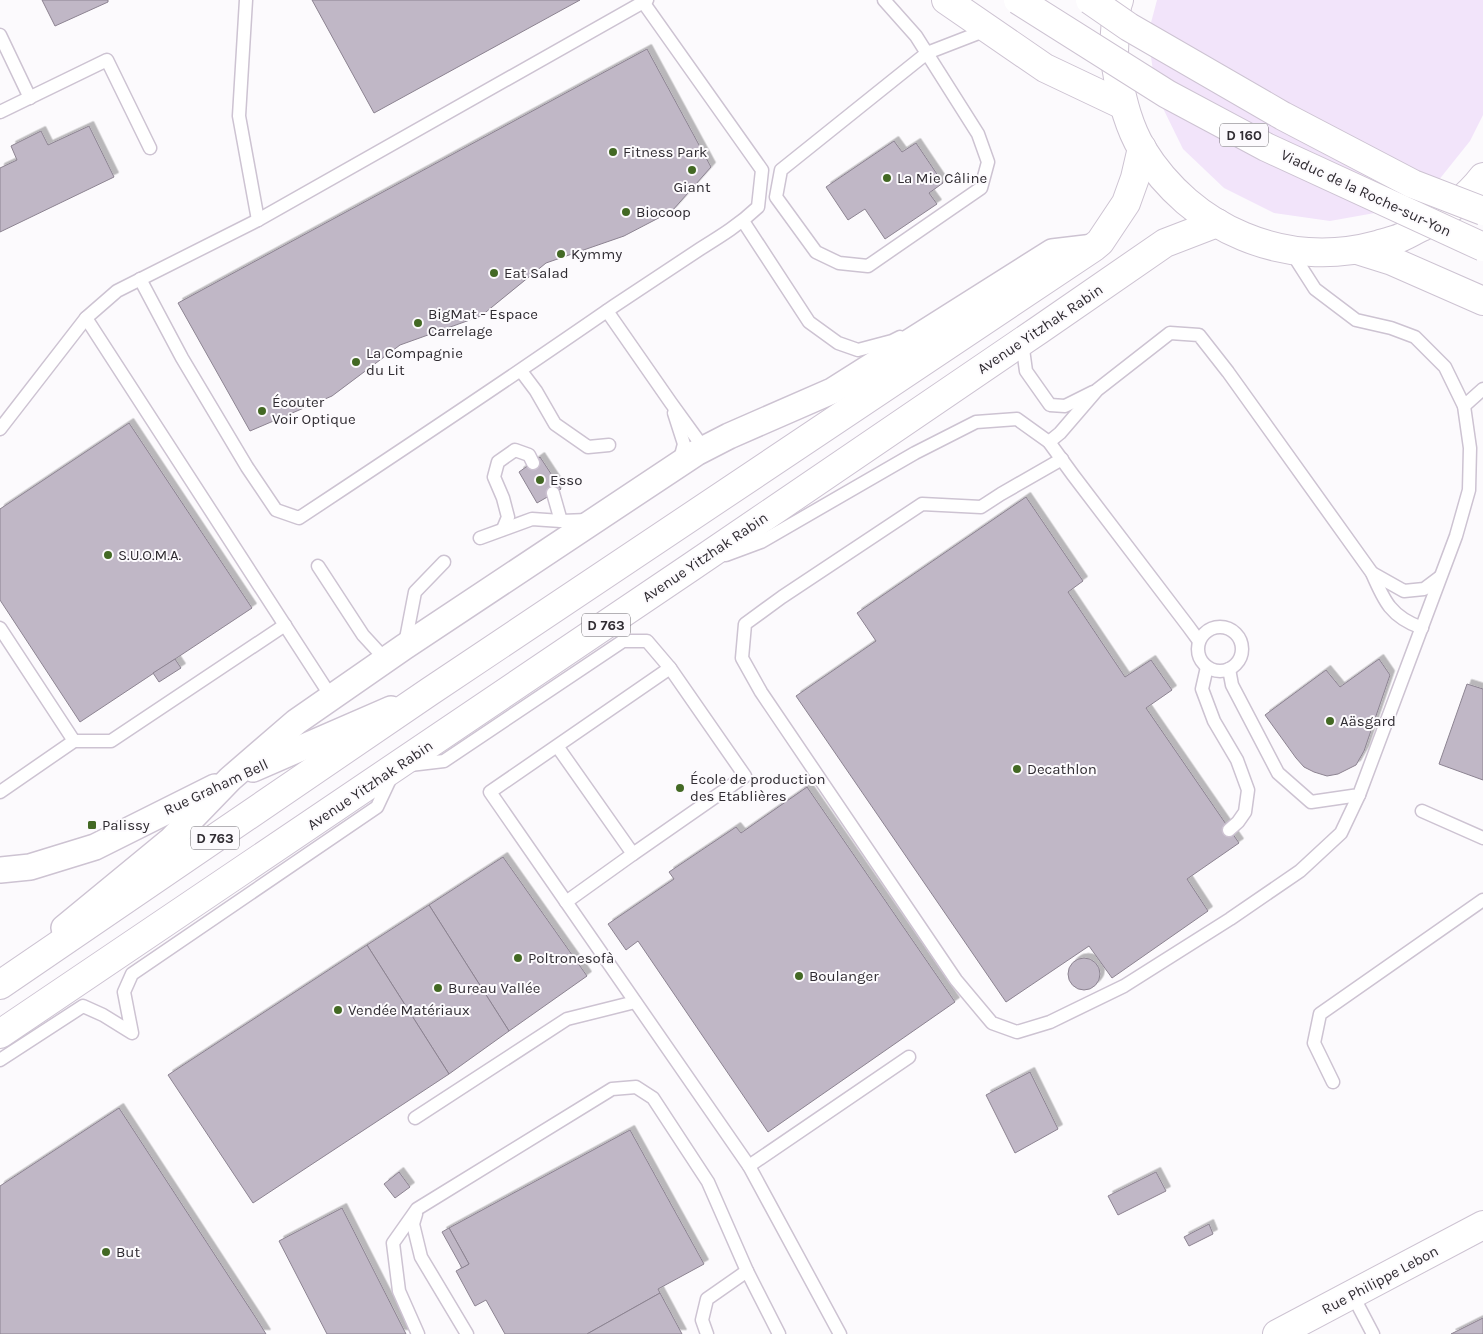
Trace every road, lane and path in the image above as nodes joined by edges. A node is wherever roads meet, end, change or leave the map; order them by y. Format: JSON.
{"nodes":[{"id":1,"x":246,"y":0,"type":"edge"},
{"id":2,"x":884,"y":0,"type":"edge"},
{"id":3,"x":946,"y":0,"type":"edge"},
{"id":4,"x":1018,"y":0,"type":"edge"},
{"id":5,"x":1090,"y":0,"type":"edge"},
{"id":6,"x":1119,"y":0,"type":"edge"},
{"id":7,"x":645,"y":1,"type":"edge"},
{"id":8,"x":989,"y":29,"type":"junction"},
{"id":9,"x":0,"y":36,"type":"edge"},
{"id":10,"x":927,"y":53,"type":"junction"},
{"id":11,"x":30,"y":98,"type":"junction"},
{"id":12,"x":1123,"y":105,"type":"junction"},
{"id":13,"x":0,"y":112,"type":"edge"},
{"id":14,"x":150,"y":148,"type":"dead end"},
{"id":15,"x":1142,"y":148,"type":"junction"},
{"id":16,"x":1483,"y":177,"type":"edge"},
{"id":17,"x":776,"y":197,"type":"junction"},
{"id":18,"x":758,"y":207,"type":"junction"},
{"id":19,"x":1483,"y":211,"type":"edge"},
{"id":20,"x":258,"y":220,"type":"junction"},
{"id":21,"x":742,"y":221,"type":"junction"},
{"id":22,"x":1216,"y":224,"type":"junction"},
{"id":23,"x":1094,"y":247,"type":"junction"},
{"id":24,"x":1483,"y":247,"type":"edge"},
{"id":25,"x":1290,"y":250,"type":"junction"},
{"id":26,"x":1357,"y":250,"type":"junction"},
{"id":27,"x":1052,"y":252,"type":"junction"},
{"id":28,"x":140,"y":279,"type":"junction"},
{"id":29,"x":1483,"y":301,"type":"edge"},
{"id":30,"x":607,"y":311,"type":"junction"},
{"id":31,"x":86,"y":318,"type":"junction"},
{"id":32,"x":1022,"y":342,"type":"junction"},
{"id":33,"x":521,"y":370,"type":"junction"},
{"id":34,"x":1483,"y":389,"type":"edge"},
{"id":35,"x":1097,"y":390,"type":"junction"},
{"id":36,"x":671,"y":403,"type":"junction"},
{"id":37,"x":1464,"y":406,"type":"junction"},
{"id":38,"x":0,"y":429,"type":"edge"},
{"id":39,"x":729,"y":436,"type":"junction"},
{"id":40,"x":1049,"y":442,"type":"junction"},
{"id":41,"x":609,"y":445,"type":"dead end"},
{"id":42,"x":1062,"y":459,"type":"junction"},
{"id":43,"x":533,"y":463,"type":"dead end"},
{"id":44,"x":664,"y":474,"type":"junction"},
{"id":45,"x":553,"y":493,"type":"dead end"},
{"id":46,"x":598,"y":520,"type":"junction"},
{"id":47,"x":561,"y":521,"type":"junction"},
{"id":48,"x":503,"y":529,"type":"junction"},
{"id":49,"x":480,"y":538,"type":"dead end"},
{"id":50,"x":444,"y":562,"type":"dead end"},
{"id":51,"x":318,"y":566,"type":"dead end"},
{"id":52,"x":691,"y":567,"type":"junction"},
{"id":53,"x":1372,"y":573,"type":"junction"},
{"id":54,"x":1441,"y":577,"type":"junction"},
{"id":55,"x":285,"y":625,"type":"junction"},
{"id":56,"x":0,"y":628,"type":"edge"},
{"id":57,"x":1422,"y":628,"type":"junction"},
{"id":58,"x":1199,"y":641,"type":"junction"},
{"id":59,"x":395,"y":653,"type":"junction"},
{"id":60,"x":1207,"y":667,"type":"junction"},
{"id":61,"x":670,"y":668,"type":"junction"},
{"id":62,"x":1229,"y":669,"type":"junction"},
{"id":63,"x":430,"y":692,"type":"junction"},
{"id":64,"x":332,"y":698,"type":"junction"},
{"id":65,"x":74,"y":741,"type":"junction"},
{"id":66,"x":557,"y":746,"type":"junction"},
{"id":67,"x":396,"y":767,"type":"junction"},
{"id":68,"x":230,"y":779,"type":"junction"},
{"id":69,"x":0,"y":792,"type":"edge"},
{"id":70,"x":1359,"y":795,"type":"junction"},
{"id":71,"x":1422,"y":811,"type":"dead end"},
{"id":72,"x":1229,"y":830,"type":"dead end"},
{"id":73,"x":1483,"y":838,"type":"edge"},
{"id":74,"x":633,"y":854,"type":"junction"},
{"id":75,"x":0,"y":870,"type":"edge"},
{"id":76,"x":1483,"y":900,"type":"edge"},
{"id":77,"x":566,"y":902,"type":"junction"},
{"id":78,"x":0,"y":983,"type":"edge"},
{"id":79,"x":635,"y":1002,"type":"junction"},
{"id":80,"x":0,"y":1034,"type":"edge"},
{"id":81,"x":909,"y":1057,"type":"dead end"},
{"id":82,"x":0,"y":1060,"type":"edge"},
{"id":83,"x":1334,"y":1082,"type":"dead end"},
{"id":84,"x":415,"y":1118,"type":"dead end"},
{"id":85,"x":749,"y":1166,"type":"junction"},
{"id":86,"x":417,"y":1209,"type":"junction"},
{"id":87,"x":1483,"y":1225,"type":"edge"},
{"id":88,"x":747,"y":1271,"type":"junction"},
{"id":89,"x":1352,"y":1294,"type":"junction"},
{"id":90,"x":418,"y":1334,"type":"edge"},
{"id":91,"x":468,"y":1334,"type":"edge"},
{"id":92,"x":707,"y":1334,"type":"edge"},
{"id":93,"x":779,"y":1334,"type":"edge"},
{"id":94,"x":840,"y":1334,"type":"edge"},
{"id":95,"x":1277,"y":1334,"type":"edge"},
{"id":96,"x":1373,"y":1334,"type":"edge"}],
"edges":[{"from":1,"to":20,"type":"lane"},
{"from":2,"to":10,"type":"lane"},
{"from":3,"to":8,"type":"main road"},
{"from":4,"to":24,"type":"main road","name":"Viaduc de la Roche-sur-Yon","number":"D 160","bridge":true},
{"from":5,"to":19,"type":"main road","name":"Viaduc de la Roche-sur-Yon","number":"D 160","bridge":true},
{"from":6,"to":12,"type":"main road"},
{"from":7,"to":18,"type":"lane"},
{"from":7,"to":20,"type":"lane"},
{"from":8,"to":10,"type":"lane"},
{"from":8,"to":12,"type":"main road"},
{"from":9,"to":11,"type":"lane"},
{"from":10,"to":17,"type":"lane"},
{"from":10,"to":17,"type":"lane"},
{"from":11,"to":13,"type":"lane"},
{"from":11,"to":14,"type":"lane"},
{"from":12,"to":15,"type":"main road"},
{"from":15,"to":22,"type":"main road"},
{"from":15,"to":23,"type":"main road","number":"D 763"},
{"from":16,"to":26,"type":"main road"},
{"from":17,"to":18,"type":"lane"},
{"from":18,"to":21,"type":"lane"},
{"from":20,"to":28,"type":"lane"},
{"from":21,"to":27,"type":"lane"},
{"from":21,"to":30,"type":"lane"},
{"from":22,"to":25,"type":"main road"},
{"from":22,"to":32,"type":"main road","name":"Avenue Yitzhak Rabin","number":"D 763"},
{"from":23,"to":27,"type":"street"},
{"from":23,"to":63,"type":"main road","number":"D 763"},
{"from":25,"to":26,"type":"main road"},
{"from":25,"to":37,"type":"lane"},
{"from":26,"to":29,"type":"main road"},
{"from":27,"to":39,"type":"street"},
{"from":28,"to":31,"type":"lane"},
{"from":28,"to":33,"type":"lane"},
{"from":30,"to":33,"type":"lane"},
{"from":30,"to":36,"type":"lane"},
{"from":31,"to":38,"type":"lane"},
{"from":31,"to":55,"type":"lane"},
{"from":32,"to":35,"type":"lane"},
{"from":32,"to":52,"type":"main road","name":"Avenue Yitzhak Rabin","number":"D 763"},
{"from":33,"to":41,"type":"lane"},
{"from":34,"to":37,"type":"lane"},
{"from":35,"to":40,"type":"lane"},
{"from":35,"to":53,"type":"lane"},
{"from":36,"to":39,"type":"lane"},
{"from":36,"to":44,"type":"lane"},
{"from":37,"to":54,"type":"lane"},
{"from":39,"to":44,"type":"street"},
{"from":40,"to":42,"type":"lane"},
{"from":40,"to":52,"type":"lane"},
{"from":42,"to":58,"type":"lane"},
{"from":42,"to":70,"type":"lane"},
{"from":43,"to":48,"type":"lane"},
{"from":44,"to":46,"type":"street"},
{"from":45,"to":47,"type":"lane"},
{"from":46,"to":47,"type":"lane"},
{"from":46,"to":59,"type":"street"},
{"from":47,"to":48,"type":"lane"},
{"from":48,"to":49,"type":"lane"},
{"from":50,"to":59,"type":"lane"},
{"from":51,"to":59,"type":"lane"},
{"from":52,"to":67,"type":"main road","name":"Avenue Yitzhak Rabin","number":"D 763"},
{"from":53,"to":54,"type":"lane"},
{"from":53,"to":57,"type":"lane"},
{"from":54,"to":57,"type":"lane"},
{"from":55,"to":64,"type":"lane"},
{"from":55,"to":65,"type":"lane"},
{"from":56,"to":65,"type":"lane"},
{"from":57,"to":70,"type":"lane"},
{"from":58,"to":60,"type":"lane"},
{"from":58,"to":62,"type":"lane"},
{"from":59,"to":64,"type":"street"},
{"from":60,"to":62,"type":"lane"},
{"from":60,"to":72,"type":"lane"},
{"from":61,"to":66,"type":"lane"},
{"from":61,"to":67,"type":"lane"},
{"from":61,"to":74,"type":"lane"},
{"from":62,"to":70,"type":"lane"},
{"from":63,"to":68,"type":"street","name":"Rue Graham Bell"},
{"from":63,"to":78,"type":"main road","number":"D 763"},
{"from":64,"to":68,"type":"street"},
{"from":65,"to":69,"type":"lane"},
{"from":66,"to":74,"type":"lane"},
{"from":66,"to":77,"type":"lane"},
{"from":67,"to":80,"type":"main road","name":"Avenue Yitzhak Rabin","number":"D 763"},
{"from":67,"to":82,"type":"lane"},
{"from":68,"to":75,"type":"street","name":"Rue Graham Bell"},
{"from":68,"to":78,"type":"street"},
{"from":71,"to":73,"type":"lane"},
{"from":74,"to":77,"type":"lane"},
{"from":76,"to":83,"type":"lane"},
{"from":77,"to":79,"type":"lane"},
{"from":79,"to":84,"type":"lane"},
{"from":79,"to":85,"type":"lane"},
{"from":81,"to":85,"type":"lane"},
{"from":85,"to":94,"type":"lane"},
{"from":86,"to":88,"type":"lane"},
{"from":86,"to":90,"type":"lane"},
{"from":86,"to":91,"type":"lane"},
{"from":87,"to":89,"type":"main road","name":"Rue Philippe Lebon"},
{"from":88,"to":92,"type":"lane"},
{"from":88,"to":93,"type":"lane"},
{"from":89,"to":95,"type":"main road","name":"Rue Philippe Lebon"},
{"from":89,"to":96,"type":"lane"}]}
